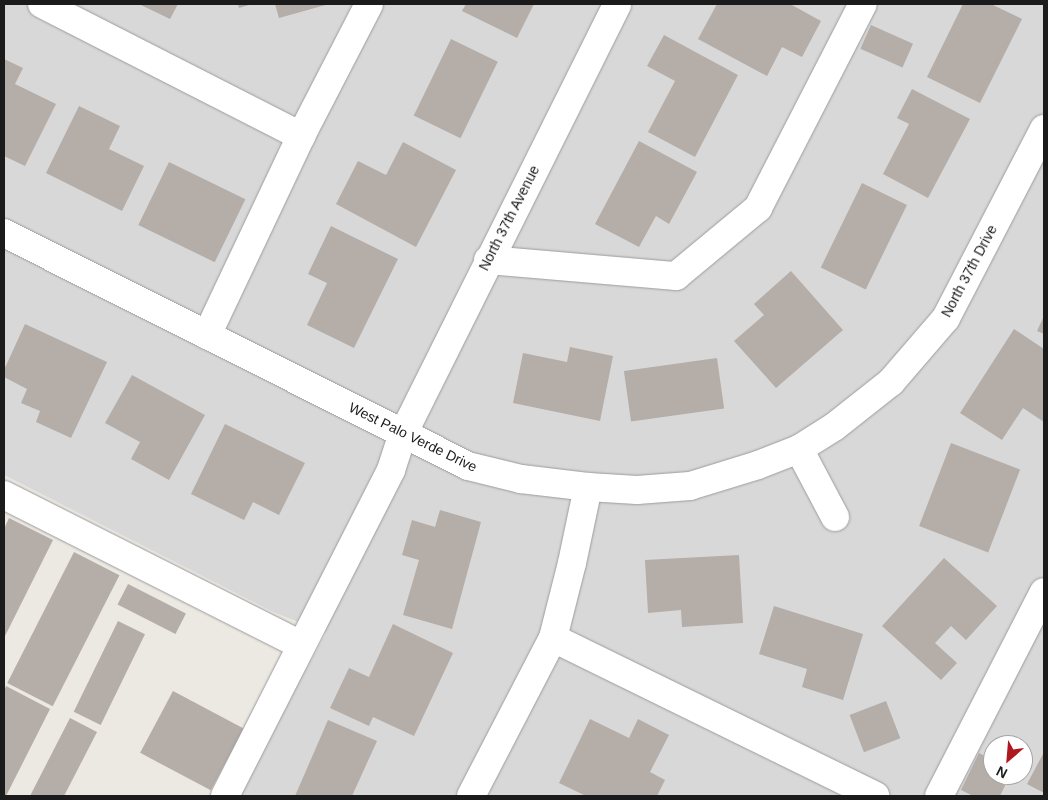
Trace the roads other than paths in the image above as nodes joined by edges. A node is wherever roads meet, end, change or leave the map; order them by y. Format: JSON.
{"nodes":[{"id":1,"x":42,"y":4,"type":"edge"},
{"id":2,"x":369,"y":4,"type":"edge"},
{"id":3,"x":617,"y":4,"type":"edge"},
{"id":4,"x":863,"y":4,"type":"edge"},
{"id":5,"x":1044,"y":129,"type":"edge"},
{"id":6,"x":301,"y":136,"type":"junction"},
{"id":7,"x":4,"y":233,"type":"edge"},
{"id":8,"x":488,"y":260,"type":"junction"},
{"id":9,"x":207,"y":335,"type":"junction"},
{"id":10,"x":403,"y":434,"type":"junction"},
{"id":11,"x":798,"y":449,"type":"junction"},
{"id":12,"x":588,"y":487,"type":"junction"},
{"id":13,"x":4,"y":495,"type":"edge"},
{"id":14,"x":835,"y":517,"type":"dead end"},
{"id":15,"x":1044,"y":592,"type":"edge"},
{"id":16,"x":553,"y":638,"type":"junction"},
{"id":17,"x":301,"y":645,"type":"junction"},
{"id":18,"x":225,"y":796,"type":"edge"},
{"id":19,"x":471,"y":796,"type":"edge"},
{"id":20,"x":875,"y":796,"type":"edge"},
{"id":21,"x":939,"y":796,"type":"edge"}],
"edges":[{"from":1,"to":6,"type":"street"},
{"from":2,"to":6,"type":"street"},
{"from":3,"to":8,"type":"street","name":"North 37th Avenue"},
{"from":4,"to":8,"type":"street"},
{"from":5,"to":11,"type":"street","name":"North 37th Drive"},
{"from":6,"to":9,"type":"street"},
{"from":7,"to":9,"type":"street","name":"West Palo Verde Drive"},
{"from":8,"to":10,"type":"street","name":"North 37th Avenue"},
{"from":9,"to":10,"type":"street","name":"West Palo Verde Drive"},
{"from":10,"to":12,"type":"street","name":"West Palo Verde Drive"},
{"from":10,"to":17,"type":"street","name":"North 37th Avenue"},
{"from":11,"to":12,"type":"street","name":"North 37th Drive"},
{"from":11,"to":14,"type":"street"},
{"from":12,"to":16,"type":"street"},
{"from":13,"to":17,"type":"street"},
{"from":15,"to":21,"type":"street"},
{"from":16,"to":19,"type":"street"},
{"from":16,"to":20,"type":"street"},
{"from":17,"to":18,"type":"street","name":"North 37th Avenue"}]}
